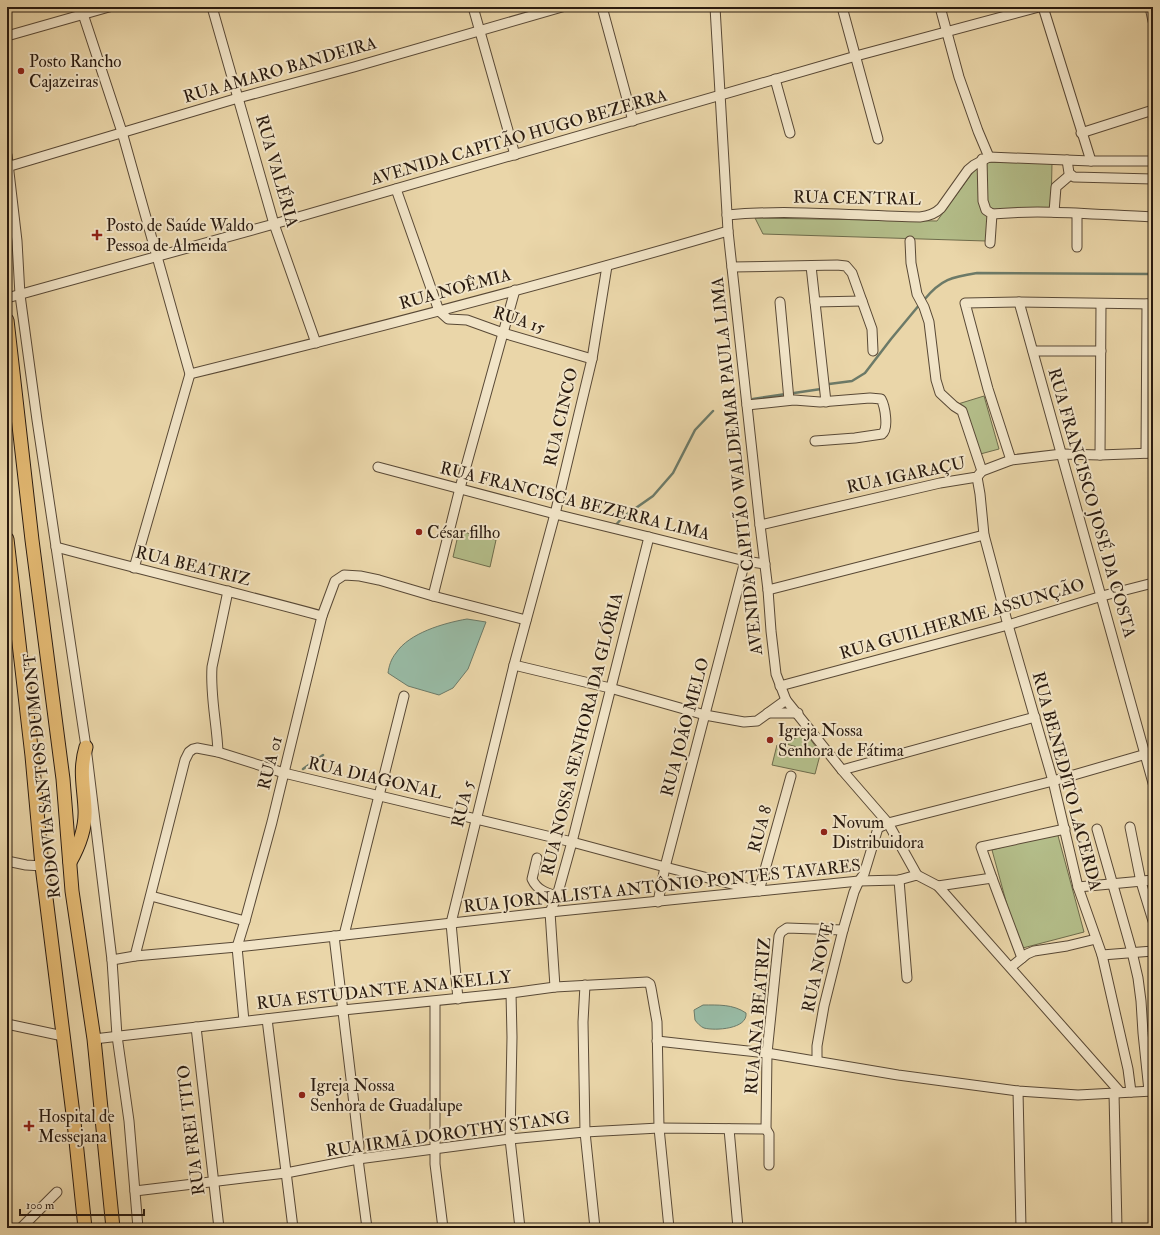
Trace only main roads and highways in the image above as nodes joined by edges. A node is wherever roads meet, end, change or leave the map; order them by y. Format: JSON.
{"nodes":[{"id":1,"x":7,"y":320,"type":"edge"},
{"id":2,"x":7,"y":539,"type":"edge"},
{"id":3,"x":86,"y":747,"type":"road end"},
{"id":4,"x":70,"y":862,"type":"junction"},
{"id":5,"x":85,"y":1228,"type":"edge"},
{"id":6,"x":113,"y":1228,"type":"edge"}],
"edges":[{"from":1,"to":4,"type":"highway","name":"RODOVIA SANTOS DUMONT"},
{"from":2,"to":5,"type":"highway","name":"RODOVIA SANTOS DUMONT"},
{"from":3,"to":4,"type":"highway"},
{"from":4,"to":6,"type":"highway","name":"RODOVIA SANTOS DUMONT"}]}
